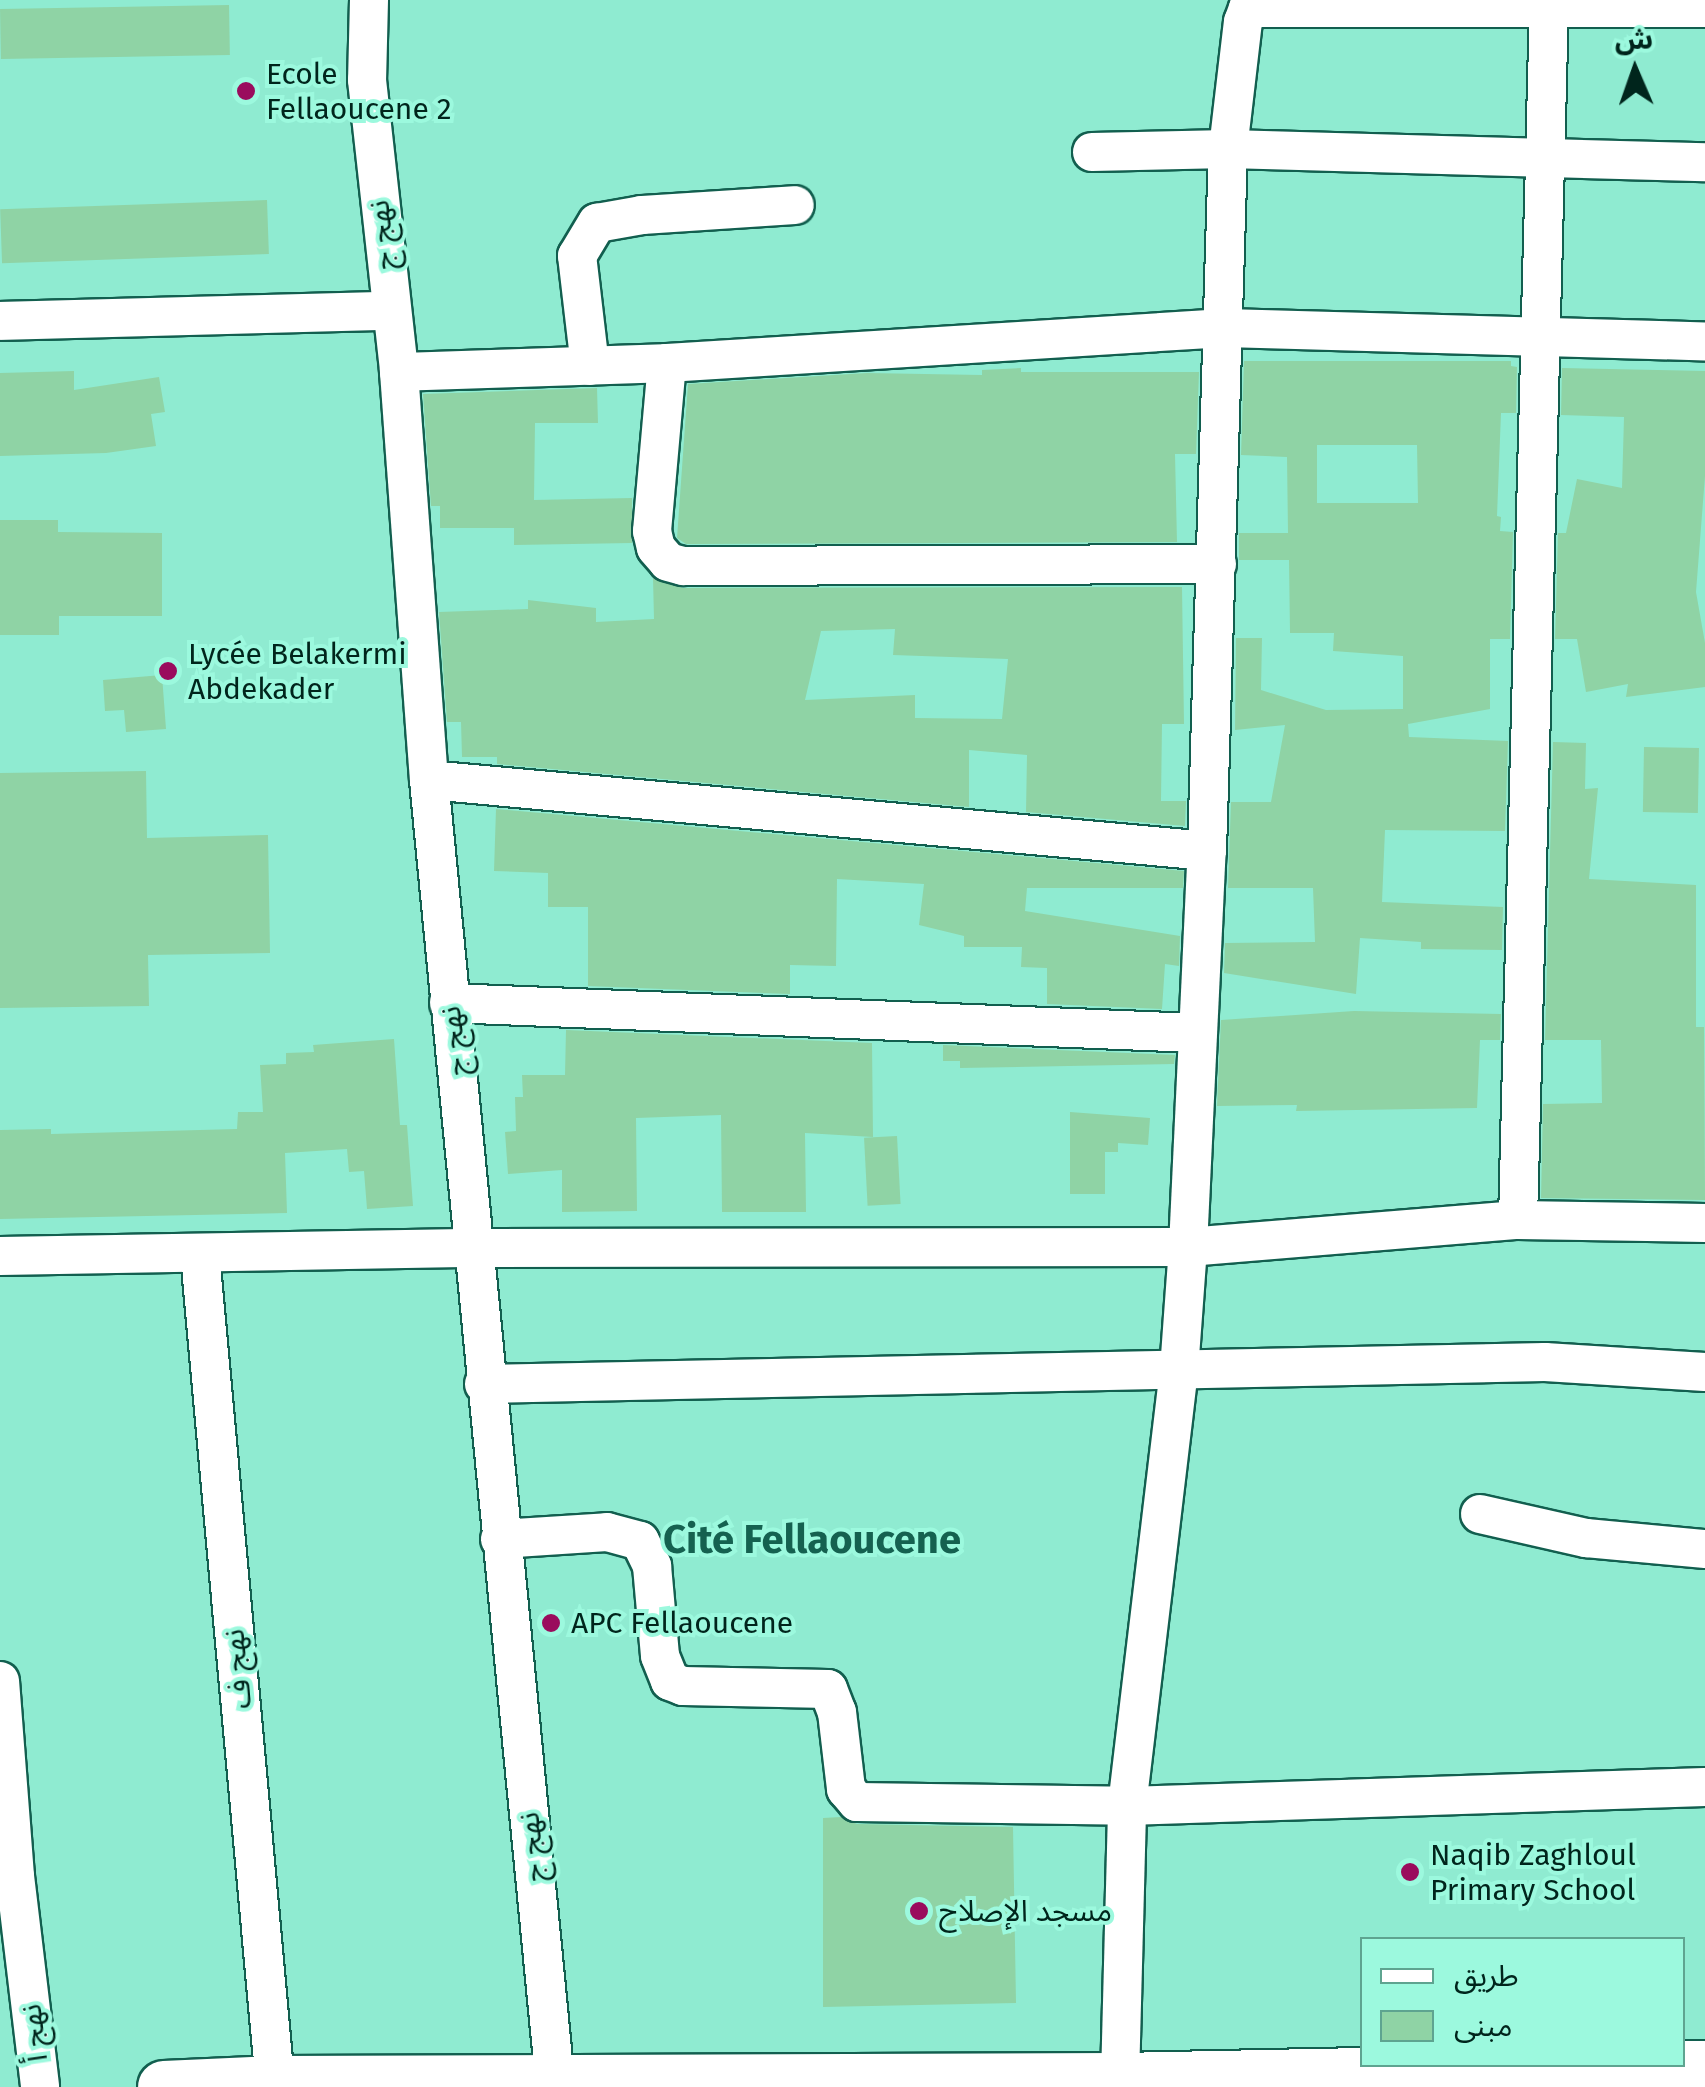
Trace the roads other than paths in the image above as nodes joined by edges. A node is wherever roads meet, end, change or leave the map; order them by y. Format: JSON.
{"nodes":[{"id":1,"x":370,"y":0,"type":"edge"},
{"id":2,"x":1248,"y":4,"type":"edge"},
{"id":3,"x":1549,"y":4,"type":"junction"},
{"id":4,"x":1705,"y":8,"type":"edge"},
{"id":5,"x":1228,"y":149,"type":"junction"},
{"id":6,"x":1092,"y":152,"type":"dead end"},
{"id":7,"x":1545,"y":158,"type":"junction"},
{"id":8,"x":1705,"y":162,"type":"edge"},
{"id":9,"x":796,"y":205,"type":"dead end"},
{"id":10,"x":390,"y":311,"type":"junction"},
{"id":11,"x":0,"y":321,"type":"edge"},
{"id":12,"x":1226,"y":328,"type":"junction"},
{"id":13,"x":1544,"y":334,"type":"junction"},
{"id":14,"x":1705,"y":341,"type":"edge"},
{"id":15,"x":667,"y":363,"type":"junction"},
{"id":16,"x":590,"y":366,"type":"junction"},
{"id":17,"x":399,"y":372,"type":"junction"},
{"id":18,"x":1217,"y":564,"type":"junction"},
{"id":19,"x":429,"y":780,"type":"junction"},
{"id":20,"x":1207,"y":851,"type":"junction"},
{"id":21,"x":449,"y":1003,"type":"junction"},
{"id":22,"x":1196,"y":1033,"type":"junction"},
{"id":23,"x":1518,"y":1220,"type":"junction"},
{"id":24,"x":1705,"y":1223,"type":"edge"},
{"id":25,"x":1188,"y":1247,"type":"junction"},
{"id":26,"x":478,"y":1248,"type":"junction"},
{"id":27,"x":200,"y":1255,"type":"junction"},
{"id":28,"x":0,"y":1256,"type":"edge"},
{"id":29,"x":1179,"y":1370,"type":"junction"},
{"id":30,"x":1705,"y":1372,"type":"edge"},
{"id":31,"x":484,"y":1384,"type":"junction"},
{"id":32,"x":1480,"y":1514,"type":"dead end"},
{"id":33,"x":500,"y":1538,"type":"junction"},
{"id":34,"x":1705,"y":1549,"type":"edge"},
{"id":35,"x":0,"y":1681,"type":"edge"},
{"id":36,"x":1705,"y":1787,"type":"edge"},
{"id":37,"x":1126,"y":1806,"type":"junction"},
{"id":38,"x":7,"y":1876,"type":"edge"},
{"id":39,"x":1705,"y":2067,"type":"edge"},
{"id":40,"x":1652,"y":2077,"type":"edge"},
{"id":41,"x":1120,"y":2078,"type":"junction"},
{"id":42,"x":275,"y":2082,"type":"junction"},
{"id":43,"x":555,"y":2082,"type":"junction"},
{"id":44,"x":1023,"y":2083,"type":"edge"},
{"id":45,"x":481,"y":2085,"type":"edge"},
{"id":46,"x":761,"y":2085,"type":"edge"},
{"id":47,"x":40,"y":2087,"type":"edge"},
{"id":48,"x":164,"y":2087,"type":"edge"},
{"id":49,"x":177,"y":2087,"type":"edge"}],
"edges":[{"from":1,"to":10,"type":"street","name":"نهج ج"},
{"from":2,"to":3,"type":"street"},
{"from":2,"to":5,"type":"street"},
{"from":3,"to":4,"type":"street"},
{"from":3,"to":7,"type":"street"},
{"from":5,"to":6,"type":"street"},
{"from":5,"to":7,"type":"street"},
{"from":5,"to":12,"type":"street"},
{"from":7,"to":8,"type":"street"},
{"from":7,"to":13,"type":"street"},
{"from":9,"to":16,"type":"street"},
{"from":10,"to":11,"type":"street"},
{"from":10,"to":17,"type":"street","name":"نهج ج"},
{"from":12,"to":13,"type":"street"},
{"from":12,"to":15,"type":"street"},
{"from":12,"to":18,"type":"street"},
{"from":13,"to":14,"type":"street"},
{"from":13,"to":23,"type":"street"},
{"from":15,"to":16,"type":"street"},
{"from":15,"to":18,"type":"street"},
{"from":16,"to":17,"type":"street"},
{"from":17,"to":19,"type":"street","name":"نهج ج"},
{"from":18,"to":20,"type":"street"},
{"from":19,"to":20,"type":"street"},
{"from":19,"to":21,"type":"street","name":"نهج ج"},
{"from":20,"to":22,"type":"street"},
{"from":21,"to":22,"type":"street"},
{"from":21,"to":26,"type":"street","name":"نهج ج"},
{"from":22,"to":25,"type":"street"},
{"from":23,"to":24,"type":"street"},
{"from":23,"to":25,"type":"street"},
{"from":25,"to":26,"type":"street"},
{"from":25,"to":29,"type":"street"},
{"from":26,"to":27,"type":"street"},
{"from":26,"to":31,"type":"street","name":"نهج ج"},
{"from":27,"to":28,"type":"street"},
{"from":27,"to":42,"type":"street","name":"نهج ف"},
{"from":29,"to":30,"type":"street"},
{"from":29,"to":31,"type":"street"},
{"from":29,"to":37,"type":"street"},
{"from":31,"to":33,"type":"street","name":"نهج ج"},
{"from":32,"to":34,"type":"street"},
{"from":33,"to":37,"type":"street"},
{"from":33,"to":43,"type":"street","name":"نهج ج"},
{"from":35,"to":38,"type":"street","name":"نهج أ"},
{"from":36,"to":37,"type":"street"},
{"from":37,"to":41,"type":"street"},
{"from":38,"to":47,"type":"street","name":"نهج أ"},
{"from":39,"to":40,"type":"street"},
{"from":40,"to":41,"type":"street"},
{"from":41,"to":44,"type":"street"},
{"from":42,"to":45,"type":"street"},
{"from":42,"to":49,"type":"street"},
{"from":43,"to":45,"type":"street"},
{"from":43,"to":46,"type":"street"},
{"from":44,"to":46,"type":"street"},
{"from":48,"to":49,"type":"street"}]}
